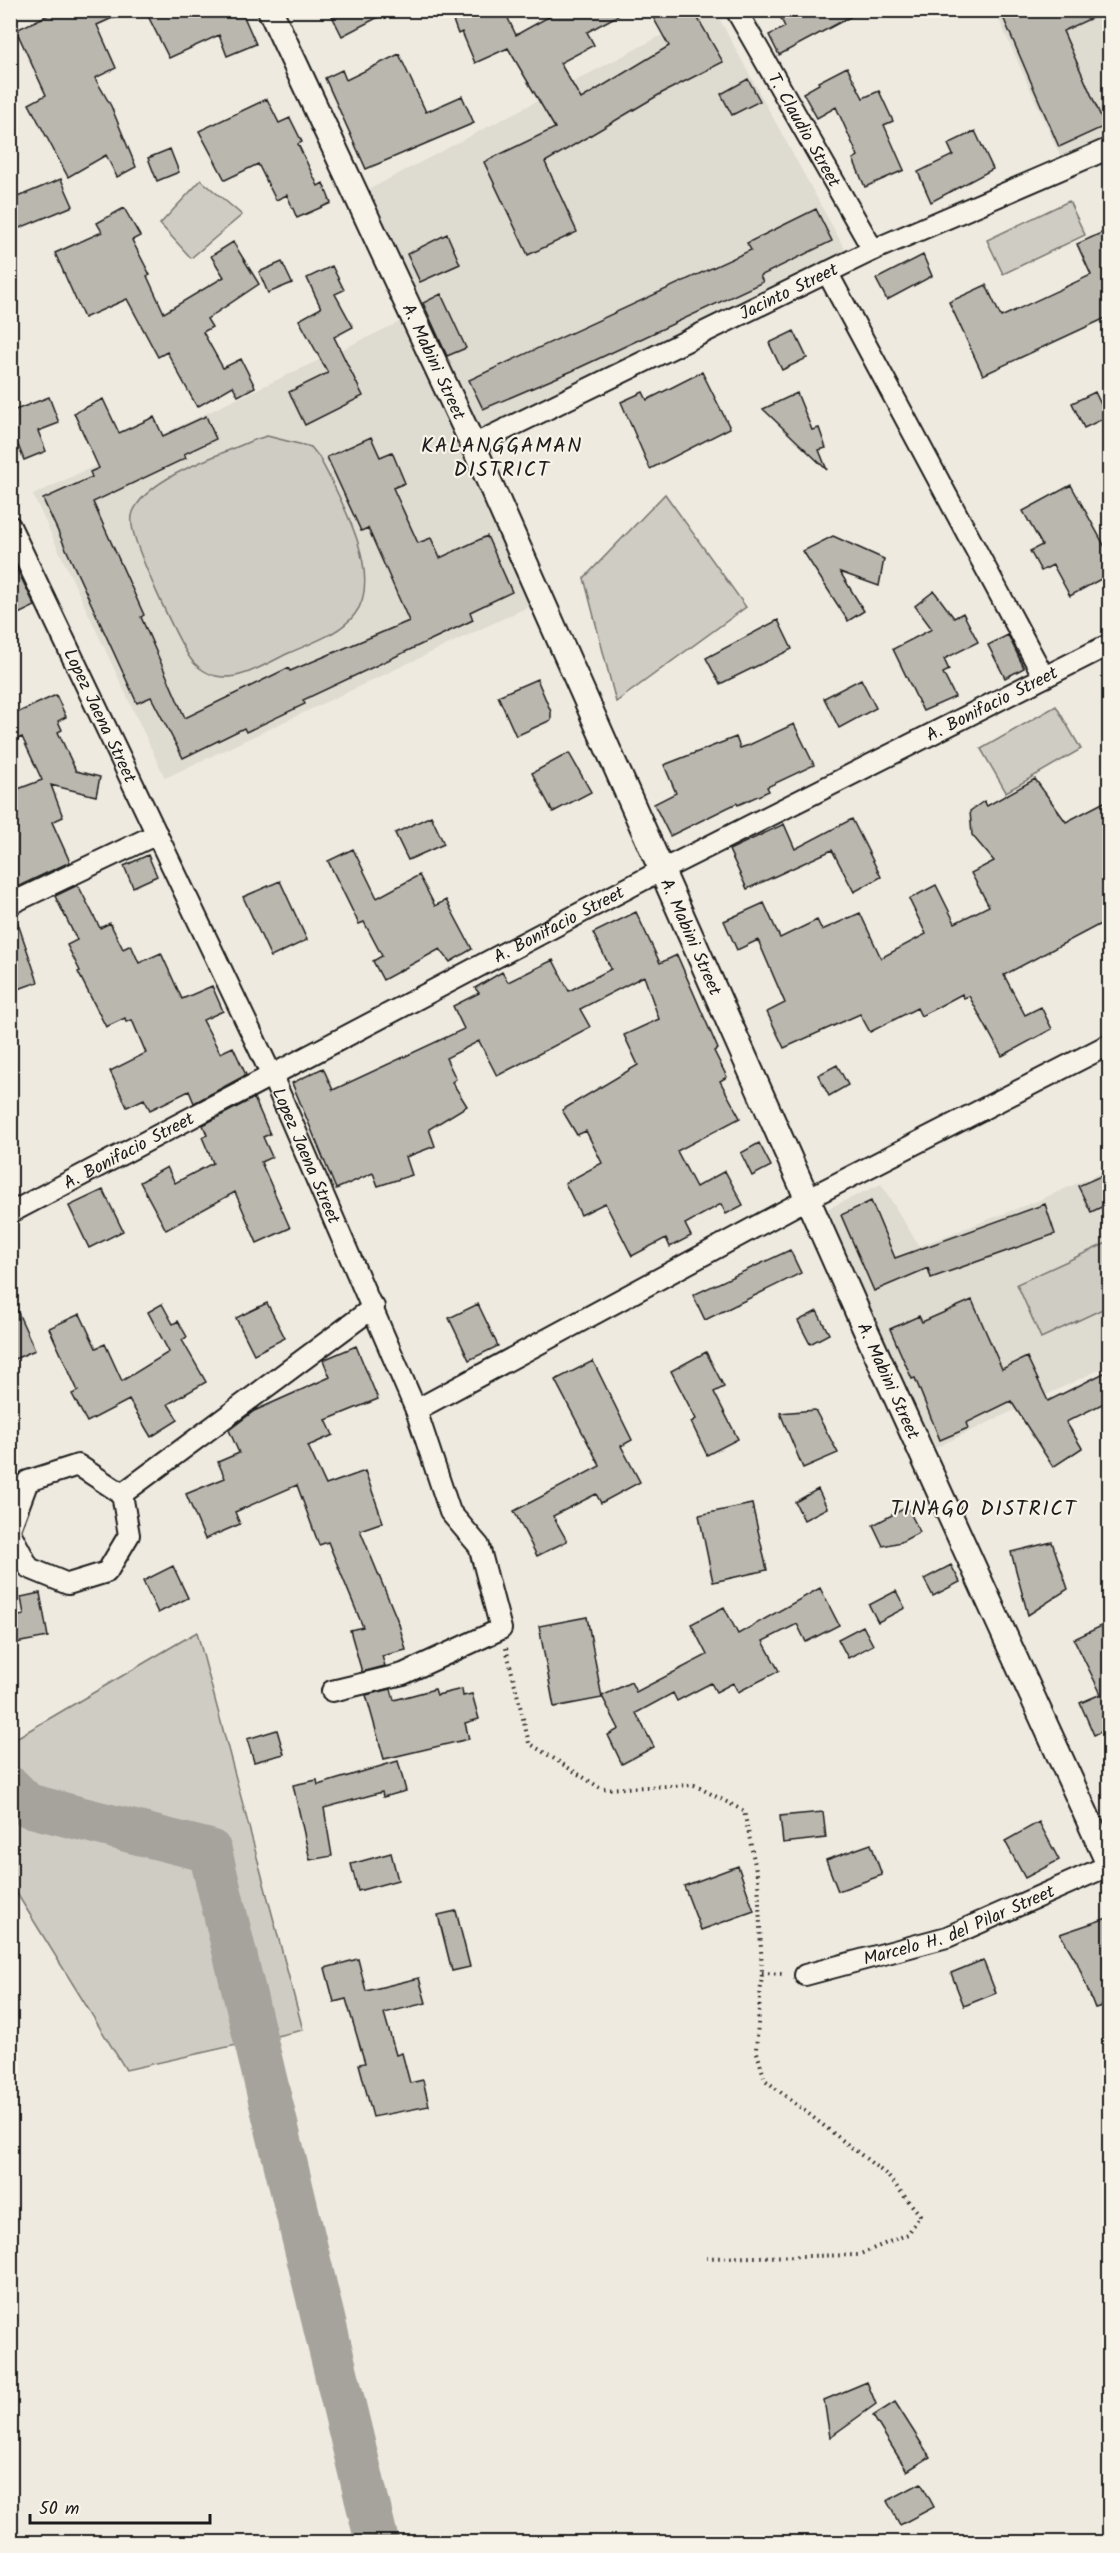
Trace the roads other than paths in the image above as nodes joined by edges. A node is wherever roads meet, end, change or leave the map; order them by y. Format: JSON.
{"nodes":[{"id":1,"x":270,"y":10,"type":"edge"},
{"id":2,"x":736,"y":10,"type":"edge"},
{"id":3,"x":1110,"y":148,"type":"edge"},
{"id":4,"x":873,"y":250,"type":"junction"},
{"id":5,"x":827,"y":272,"type":"junction"},
{"id":6,"x":473,"y":445,"type":"junction"},
{"id":7,"x":10,"y":526,"type":"edge"},
{"id":8,"x":1110,"y":644,"type":"edge"},
{"id":9,"x":1044,"y":677,"type":"junction"},
{"id":10,"x":157,"y":834,"type":"junction"},
{"id":11,"x":662,"y":870,"type":"junction"},
{"id":12,"x":10,"y":904,"type":"edge"},
{"id":13,"x":1110,"y":1044,"type":"edge"},
{"id":14,"x":272,"y":1076,"type":"junction"},
{"id":15,"x":807,"y":1198,"type":"junction"},
{"id":16,"x":10,"y":1213,"type":"edge"},
{"id":17,"x":374,"y":1307,"type":"junction"},
{"id":18,"x":416,"y":1410,"type":"junction"},
{"id":19,"x":122,"y":1494,"type":"junction"},
{"id":20,"x":10,"y":1531,"type":"edge"},
{"id":21,"x":332,"y":1691,"type":"dead end"},
{"id":22,"x":1109,"y":1866,"type":"edge"},
{"id":23,"x":805,"y":1975,"type":"dead end"}],
"edges":[{"from":1,"to":6,"type":"street","name":"A. Mabini Street"},
{"from":2,"to":4,"type":"street","name":"T. Claudio Street"},
{"from":3,"to":4,"type":"street","name":"Jacinto Street"},
{"from":4,"to":5,"type":"street","name":"Jacinto Street"},
{"from":5,"to":6,"type":"street","name":"Jacinto Street"},
{"from":5,"to":9,"type":"street"},
{"from":6,"to":11,"type":"street","name":"A. Mabini Street"},
{"from":7,"to":10,"type":"street","name":"Lopez Jaena Street"},
{"from":8,"to":9,"type":"street","name":"A. Bonifacio Street"},
{"from":9,"to":11,"type":"street","name":"A. Bonifacio Street"},
{"from":10,"to":12,"type":"street"},
{"from":10,"to":14,"type":"street","name":"Lopez Jaena Street"},
{"from":11,"to":14,"type":"street","name":"A. Bonifacio Street"},
{"from":11,"to":15,"type":"street","name":"A. Mabini Street"},
{"from":13,"to":15,"type":"street"},
{"from":14,"to":16,"type":"street","name":"A. Bonifacio Street"},
{"from":14,"to":17,"type":"street","name":"Lopez Jaena Street"},
{"from":15,"to":18,"type":"street"},
{"from":15,"to":22,"type":"street","name":"A. Mabini Street"},
{"from":17,"to":18,"type":"street","name":"Lopez Jaena Street"},
{"from":17,"to":19,"type":"street"},
{"from":18,"to":21,"type":"street","name":"Lopez Jaena Street"},
{"from":19,"to":20,"type":"street"},
{"from":19,"to":20,"type":"street"},
{"from":22,"to":23,"type":"street","name":"Marcelo H. del Pilar Street"}]}
